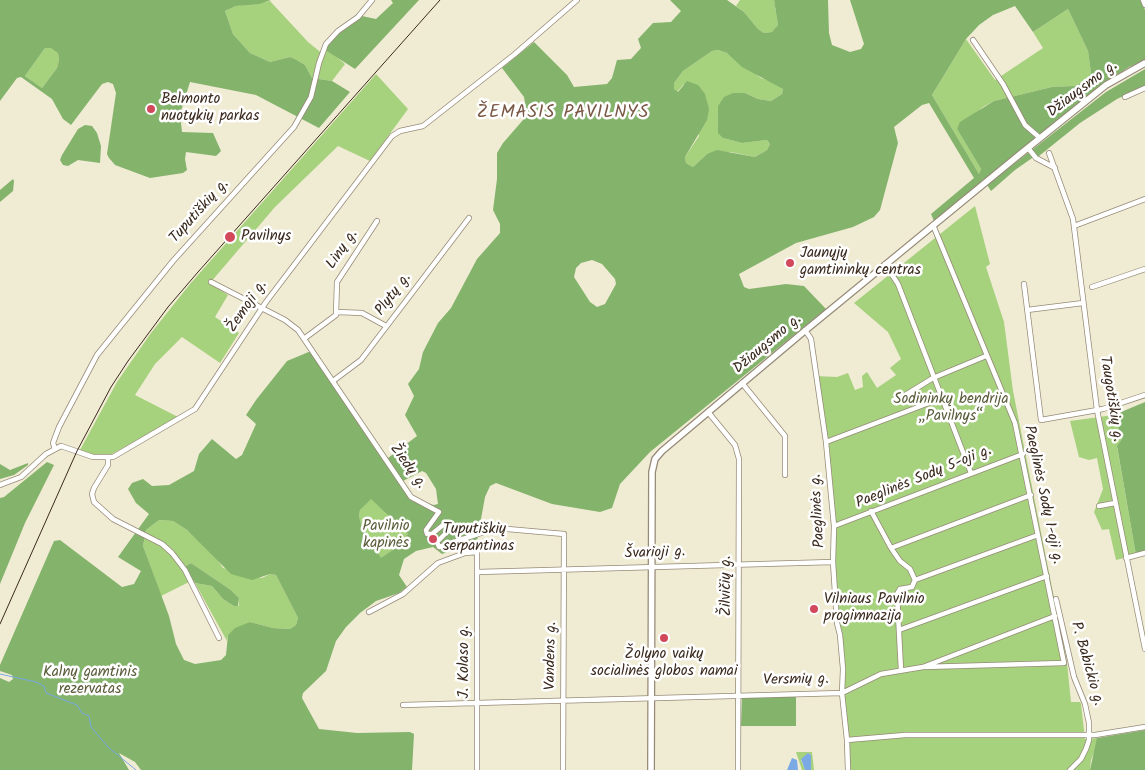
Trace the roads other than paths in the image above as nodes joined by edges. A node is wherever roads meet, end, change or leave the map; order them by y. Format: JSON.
{"nodes":[{"id":1,"x":372,"y":0,"type":"edge"},
{"id":2,"x":577,"y":0,"type":"edge"},
{"id":3,"x":1143,"y":0,"type":"edge"},
{"id":4,"x":1145,"y":5,"type":"edge"},
{"id":5,"x":973,"y":40,"type":"dead end"},
{"id":6,"x":1145,"y":63,"type":"edge"},
{"id":7,"x":1145,"y":88,"type":"edge"},
{"id":8,"x":1125,"y":97,"type":"dead end"},
{"id":9,"x":1040,"y":138,"type":"junction"},
{"id":10,"x":1028,"y":148,"type":"junction"},
{"id":11,"x":1049,"y":153,"type":"dead end"},
{"id":12,"x":1055,"y":168,"type":"junction"},
{"id":13,"x":1145,"y":199,"type":"edge"},
{"id":14,"x":469,"y":218,"type":"dead end"},
{"id":15,"x":377,"y":221,"type":"dead end"},
{"id":16,"x":933,"y":225,"type":"junction"},
{"id":17,"x":1074,"y":226,"type":"junction"},
{"id":18,"x":885,"y":264,"type":"junction"},
{"id":19,"x":1145,"y":269,"type":"edge"},
{"id":20,"x":210,"y":282,"type":"dead end"},
{"id":21,"x":1024,"y":284,"type":"dead end"},
{"id":22,"x":1092,"y":287,"type":"dead end"},
{"id":23,"x":1084,"y":303,"type":"junction"},
{"id":24,"x":262,"y":308,"type":"junction"},
{"id":25,"x":1027,"y":310,"type":"junction"},
{"id":26,"x":338,"y":312,"type":"junction"},
{"id":27,"x":386,"y":326,"type":"junction"},
{"id":28,"x":805,"y":330,"type":"junction"},
{"id":29,"x":305,"y":338,"type":"junction"},
{"id":30,"x":986,"y":356,"type":"junction"},
{"id":31,"x":933,"y":378,"type":"junction"},
{"id":32,"x":333,"y":381,"type":"junction"},
{"id":33,"x":742,"y":383,"type":"junction"},
{"id":34,"x":906,"y":394,"type":"dead end"},
{"id":35,"x":1145,"y":395,"type":"edge"},
{"id":36,"x":942,"y":398,"type":"junction"},
{"id":37,"x":1097,"y":410,"type":"junction"},
{"id":38,"x":708,"y":412,"type":"junction"},
{"id":39,"x":826,"y":442,"type":"junction"},
{"id":40,"x":55,"y":448,"type":"junction"},
{"id":41,"x":1023,"y":454,"type":"junction"},
{"id":42,"x":108,"y":458,"type":"junction"},
{"id":43,"x":971,"y":472,"type":"junction"},
{"id":44,"x":785,"y":475,"type":"dead end"},
{"id":45,"x":0,"y":484,"type":"edge"},
{"id":46,"x":1031,"y":495,"type":"junction"},
{"id":47,"x":1115,"y":503,"type":"junction"},
{"id":48,"x":1099,"y":506,"type":"dead end"},
{"id":49,"x":871,"y":511,"type":"junction"},
{"id":50,"x":834,"y":526,"type":"junction"},
{"id":51,"x":1038,"y":535,"type":"junction"},
{"id":52,"x":565,"y":542,"type":"joint"},
{"id":53,"x":891,"y":548,"type":"junction"},
{"id":54,"x":1145,"y":553,"type":"edge"},
{"id":55,"x":1126,"y":558,"type":"junction"},
{"id":56,"x":833,"y":562,"type":"junction"},
{"id":57,"x":740,"y":564,"type":"junction"},
{"id":58,"x":652,"y":567,"type":"junction"},
{"id":59,"x":565,"y":570,"type":"junction"},
{"id":60,"x":478,"y":572,"type":"junction"},
{"id":61,"x":1047,"y":576,"type":"junction"},
{"id":62,"x":915,"y":580,"type":"junction"},
{"id":63,"x":1056,"y":599,"type":"dead end"},
{"id":64,"x":368,"y":612,"type":"dead end"},
{"id":65,"x":1055,"y":616,"type":"junction"},
{"id":66,"x":899,"y":630,"type":"junction"},
{"id":67,"x":219,"y":638,"type":"dead end"},
{"id":68,"x":1145,"y":649,"type":"edge"},
{"id":69,"x":923,"y":667,"type":"junction"},
{"id":70,"x":901,"y":670,"type":"junction"},
{"id":71,"x":842,"y":693,"type":"junction"},
{"id":72,"x":738,"y":694,"type":"junction"},
{"id":73,"x":651,"y":698,"type":"junction"},
{"id":74,"x":564,"y":699,"type":"junction"},
{"id":75,"x":477,"y":702,"type":"junction"},
{"id":76,"x":403,"y":705,"type":"dead end"},
{"id":77,"x":1145,"y":726,"type":"edge"},
{"id":78,"x":1089,"y":735,"type":"junction"},
{"id":79,"x":847,"y":740,"type":"junction"},
{"id":80,"x":477,"y":770,"type":"edge"},
{"id":81,"x":563,"y":770,"type":"edge"},
{"id":82,"x":651,"y":770,"type":"edge"},
{"id":83,"x":738,"y":770,"type":"edge"},
{"id":84,"x":848,"y":770,"type":"edge"},
{"id":85,"x":1070,"y":770,"type":"edge"}],
"edges":[{"from":1,"to":40,"type":"street","name":"Tuputiškių g."},
{"from":2,"to":24,"type":"street","name":"Žemoji g."},
{"from":3,"to":4,"type":"street"},
{"from":5,"to":9,"type":"street"},
{"from":6,"to":9,"type":"street","name":"Džiaugsmo g."},
{"from":7,"to":8,"type":"street"},
{"from":9,"to":10,"type":"street","name":"Džiaugsmo g."},
{"from":10,"to":12,"type":"street"},
{"from":10,"to":16,"type":"street","name":"Džiaugsmo g."},
{"from":11,"to":12,"type":"street","name":"Taugotiškių g."},
{"from":12,"to":17,"type":"street","name":"Taugotiškių g."},
{"from":13,"to":17,"type":"street"},
{"from":14,"to":27,"type":"street","name":"Plytų g."},
{"from":15,"to":26,"type":"street","name":"Linų g."},
{"from":16,"to":18,"type":"street","name":"Džiaugsmo g."},
{"from":16,"to":30,"type":"street","name":"Paeglinės Sodų 1-oji g."},
{"from":17,"to":23,"type":"street","name":"Taugotiškių g."},
{"from":18,"to":28,"type":"street","name":"Džiaugsmo g."},
{"from":18,"to":31,"type":"street"},
{"from":19,"to":22,"type":"street"},
{"from":20,"to":24,"type":"street","name":"Žiedų g."},
{"from":21,"to":25,"type":"street"},
{"from":23,"to":25,"type":"street"},
{"from":23,"to":37,"type":"street","name":"Taugotiškių g."},
{"from":24,"to":29,"type":"street","name":"Žiedų g."},
{"from":24,"to":42,"type":"street","name":"Žemoji g."},
{"from":25,"to":37,"type":"street"},
{"from":26,"to":27,"type":"street"},
{"from":26,"to":29,"type":"street"},
{"from":27,"to":32,"type":"street","name":"Plytų g."},
{"from":28,"to":33,"type":"street","name":"Džiaugsmo g."},
{"from":28,"to":39,"type":"street","name":"Paeglinės g."},
{"from":29,"to":32,"type":"street","name":"Žiedų g."},
{"from":30,"to":31,"type":"street"},
{"from":30,"to":41,"type":"street","name":"Paeglinės Sodų 1-oji g."},
{"from":31,"to":34,"type":"street"},
{"from":31,"to":36,"type":"street"},
{"from":32,"to":52,"type":"street","name":"Žiedų g."},
{"from":33,"to":38,"type":"street","name":"Džiaugsmo g."},
{"from":33,"to":44,"type":"street"},
{"from":35,"to":37,"type":"street"},
{"from":36,"to":39,"type":"street"},
{"from":36,"to":43,"type":"street"},
{"from":37,"to":47,"type":"street","name":"Taugotiškių g."},
{"from":38,"to":57,"type":"street","name":"Žilvičių g."},
{"from":38,"to":58,"type":"street","name":"Džiaugsmo g."},
{"from":39,"to":50,"type":"street","name":"Paeglinės g."},
{"from":40,"to":42,"type":"street"},
{"from":40,"to":45,"type":"street"},
{"from":41,"to":43,"type":"street","name":"Paeglinės Sodų 5-oji g."},
{"from":41,"to":46,"type":"street","name":"Paeglinės Sodų 1-oji g."},
{"from":42,"to":67,"type":"street"},
{"from":43,"to":49,"type":"street","name":"Paeglinės Sodų 5-oji g."},
{"from":46,"to":51,"type":"street","name":"Paeglinės Sodų 1-oji g."},
{"from":46,"to":53,"type":"street"},
{"from":47,"to":48,"type":"street"},
{"from":47,"to":55,"type":"street","name":"Taugotiškių g."},
{"from":49,"to":50,"type":"street","name":"Paeglinės Sodų 5-oji g."},
{"from":49,"to":53,"type":"street"},
{"from":50,"to":56,"type":"street","name":"Paeglinės g."},
{"from":51,"to":61,"type":"street","name":"Paeglinės Sodų 1-oji g."},
{"from":51,"to":62,"type":"street"},
{"from":52,"to":59,"type":"street","name":"Vandens g."},
{"from":53,"to":62,"type":"street"},
{"from":54,"to":55,"type":"street"},
{"from":55,"to":68,"type":"street","name":"Taugotiškių g."},
{"from":56,"to":57,"type":"street","name":"Švarioji g."},
{"from":56,"to":71,"type":"street","name":"Paeglinės g."},
{"from":57,"to":58,"type":"street","name":"Švarioji g."},
{"from":57,"to":72,"type":"street","name":"Žilvičių g."},
{"from":58,"to":59,"type":"street","name":"Švarioji g."},
{"from":58,"to":73,"type":"street","name":"Džiaugsmo g."},
{"from":59,"to":60,"type":"street","name":"Švarioji g."},
{"from":59,"to":74,"type":"street","name":"Vandens g."},
{"from":60,"to":64,"type":"street","name":"J. Kolaso g."},
{"from":60,"to":75,"type":"street","name":"J. Kolaso g."},
{"from":61,"to":65,"type":"street","name":"Paeglinės Sodų 1-oji g."},
{"from":61,"to":66,"type":"street"},
{"from":62,"to":66,"type":"street"},
{"from":63,"to":78,"type":"street","name":"P. Babickio g."},
{"from":65,"to":69,"type":"street"},
{"from":65,"to":69,"type":"street","name":"Paeglinės Sodų 1-oji g."},
{"from":66,"to":70,"type":"street"},
{"from":69,"to":70,"type":"street"},
{"from":70,"to":71,"type":"street"},
{"from":71,"to":72,"type":"street","name":"Versmių g."},
{"from":71,"to":79,"type":"street","name":"Versmių g."},
{"from":72,"to":73,"type":"street","name":"Versmių g."},
{"from":72,"to":83,"type":"street","name":"Žilvičių g."},
{"from":73,"to":74,"type":"street","name":"Versmių g."},
{"from":73,"to":82,"type":"street","name":"Džiaugsmo g."},
{"from":74,"to":75,"type":"street","name":"Versmių g."},
{"from":74,"to":81,"type":"street","name":"Vandens g."},
{"from":75,"to":76,"type":"street","name":"Versmių g."},
{"from":75,"to":80,"type":"street","name":"J. Kolaso g."},
{"from":77,"to":78,"type":"street"},
{"from":78,"to":79,"type":"street"},
{"from":78,"to":85,"type":"street"},
{"from":79,"to":84,"type":"street"}]}
